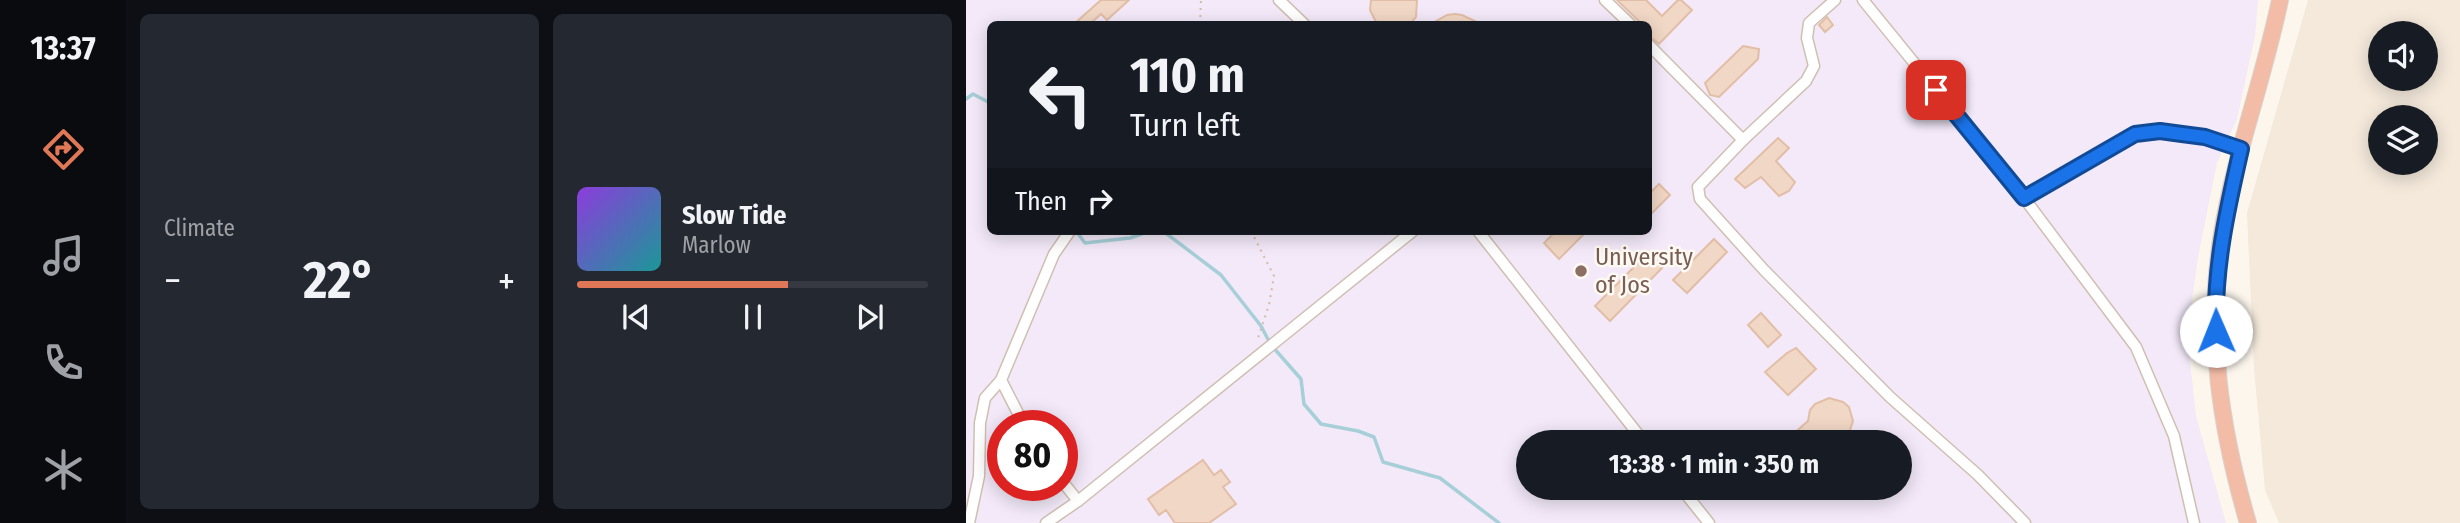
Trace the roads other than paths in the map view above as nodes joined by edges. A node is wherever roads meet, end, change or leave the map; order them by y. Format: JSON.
{"nodes":[{"id":1,"x":1279,"y":0,"type":"edge"},
{"id":2,"x":1605,"y":0,"type":"edge"},
{"id":3,"x":1835,"y":0,"type":"edge"},
{"id":4,"x":2280,"y":0,"type":"edge"},
{"id":5,"x":1865,"y":1,"type":"edge"},
{"id":6,"x":1301,"y":21,"type":"edge"},
{"id":7,"x":1627,"y":21,"type":"edge"},
{"id":8,"x":1652,"y":48,"type":"edge"},
{"id":9,"x":1743,"y":140,"type":"junction"},
{"id":10,"x":2241,"y":149,"type":"junction"},
{"id":11,"x":2024,"y":198,"type":"junction"},
{"id":12,"x":1067,"y":235,"type":"edge"},
{"id":13,"x":1408,"y":235,"type":"edge"},
{"id":14,"x":1481,"y":235,"type":"edge"},
{"id":15,"x":1001,"y":380,"type":"junction"},
{"id":16,"x":1016,"y":410,"type":"edge"},
{"id":17,"x":1636,"y":430,"type":"edge"},
{"id":18,"x":1691,"y":500,"type":"edge"},
{"id":19,"x":1078,"y":501,"type":"joint"},
{"id":20,"x":969,"y":523,"type":"edge"},
{"id":21,"x":1046,"y":523,"type":"edge"},
{"id":22,"x":1709,"y":523,"type":"edge"},
{"id":23,"x":2025,"y":523,"type":"edge"},
{"id":24,"x":2194,"y":523,"type":"edge"},
{"id":25,"x":2248,"y":523,"type":"edge"}],
"edges":[{"from":1,"to":6,"type":"lane"},
{"from":2,"to":7,"type":"lane"},
{"from":3,"to":9,"type":"lane"},
{"from":4,"to":10,"type":"highway"},
{"from":5,"to":11,"type":"lane"},
{"from":8,"to":9,"type":"lane"},
{"from":9,"to":23,"type":"lane"},
{"from":10,"to":11,"type":"lane"},
{"from":10,"to":25,"type":"highway"},
{"from":11,"to":24,"type":"lane"},
{"from":12,"to":15,"type":"lane"},
{"from":13,"to":19,"type":"lane"},
{"from":14,"to":17,"type":"lane"},
{"from":15,"to":16,"type":"lane"},
{"from":15,"to":20,"type":"lane"},
{"from":18,"to":22,"type":"lane"},
{"from":19,"to":21,"type":"lane"}]}
